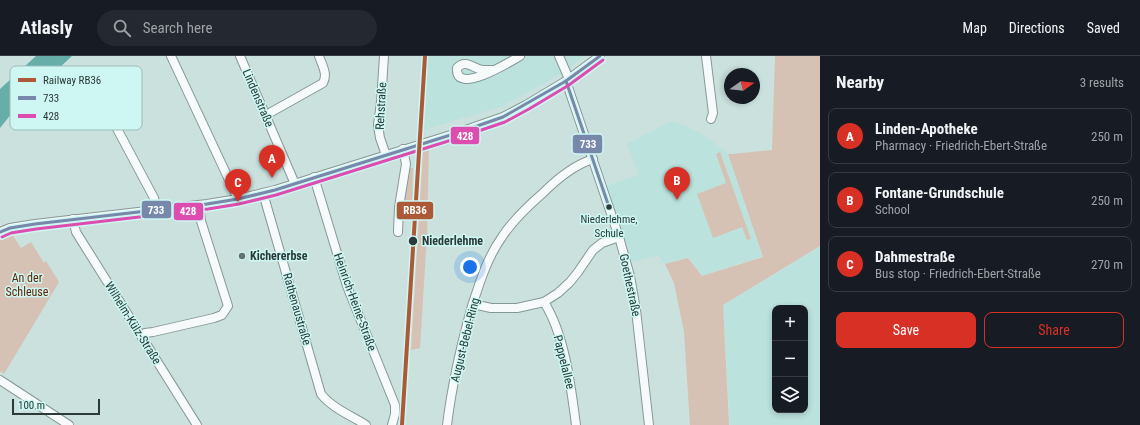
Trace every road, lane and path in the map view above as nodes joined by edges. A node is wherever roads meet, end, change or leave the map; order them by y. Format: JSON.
{"nodes":[{"id":1,"x":171,"y":56,"type":"edge"},
{"id":2,"x":240,"y":56,"type":"edge"},
{"id":3,"x":319,"y":56,"type":"edge"},
{"id":4,"x":384,"y":56,"type":"edge"},
{"id":5,"x":520,"y":56,"type":"edge"},
{"id":6,"x":559,"y":56,"type":"edge"},
{"id":7,"x":600,"y":56,"type":"edge"},
{"id":8,"x":706,"y":56,"type":"edge"},
{"id":9,"x":492,"y":70,"type":"dead end"},
{"id":10,"x":567,"y":80,"type":"junction"},
{"id":11,"x":266,"y":115,"type":"junction"},
{"id":12,"x":711,"y":119,"type":"dead end"},
{"id":13,"x":118,"y":130,"type":"edge"},
{"id":14,"x":403,"y":150,"type":"junction"},
{"id":15,"x":386,"y":155,"type":"junction"},
{"id":16,"x":593,"y":159,"type":"junction"},
{"id":17,"x":314,"y":177,"type":"junction"},
{"id":18,"x":295,"y":184,"type":"junction"},
{"id":19,"x":263,"y":193,"type":"junction"},
{"id":20,"x":238,"y":199,"type":"junction"},
{"id":21,"x":199,"y":205,"type":"junction"},
{"id":22,"x":157,"y":210,"type":"junction"},
{"id":23,"x":73,"y":219,"type":"junction"},
{"id":24,"x":0,"y":232,"type":"edge"},
{"id":25,"x":398,"y":232,"type":"dead end"},
{"id":26,"x":619,"y":237,"type":"junction"},
{"id":27,"x":544,"y":302,"type":"junction"},
{"id":28,"x":473,"y":304,"type":"junction"},
{"id":29,"x":141,"y":335,"type":"junction"},
{"id":30,"x":0,"y":380,"type":"edge"},
{"id":31,"x":69,"y":425,"type":"edge"},
{"id":32,"x":197,"y":425,"type":"edge"},
{"id":33,"x":366,"y":425,"type":"edge"},
{"id":34,"x":392,"y":425,"type":"edge"},
{"id":35,"x":447,"y":425,"type":"edge"},
{"id":36,"x":576,"y":425,"type":"edge"},
{"id":37,"x":649,"y":425,"type":"edge"}],
"edges":[{"from":1,"to":20,"type":"street"},
{"from":2,"to":11,"type":"street","name":"Lindenstraße"},
{"from":3,"to":11,"type":"street"},
{"from":4,"to":15,"type":"street","name":"Rehstraße"},
{"from":5,"to":9,"type":"street"},
{"from":6,"to":10,"type":"street","name":"Goethestraße"},
{"from":7,"to":10,"type":"street"},
{"from":8,"to":12,"type":"street"},
{"from":10,"to":14,"type":"street"},
{"from":10,"to":16,"type":"street","name":"Goethestraße"},
{"from":11,"to":18,"type":"street","name":"Lindenstraße"},
{"from":13,"to":22,"type":"street"},
{"from":14,"to":15,"type":"street"},
{"from":14,"to":25,"type":"street"},
{"from":15,"to":17,"type":"street"},
{"from":16,"to":26,"type":"street","name":"Goethestraße"},
{"from":16,"to":28,"type":"street","name":"August-Bebel-Ring"},
{"from":17,"to":18,"type":"street"},
{"from":17,"to":34,"type":"street","name":"Heinrich-Heine-Straße"},
{"from":18,"to":19,"type":"street"},
{"from":19,"to":20,"type":"street"},
{"from":19,"to":33,"type":"street","name":"Rathenaustraße"},
{"from":20,"to":21,"type":"street"},
{"from":21,"to":22,"type":"street"},
{"from":21,"to":29,"type":"street"},
{"from":22,"to":23,"type":"street"},
{"from":23,"to":24,"type":"street"},
{"from":23,"to":29,"type":"street","name":"Wilhelm-Külz-Straße"},
{"from":26,"to":27,"type":"street"},
{"from":26,"to":37,"type":"street","name":"Goethestraße"},
{"from":27,"to":28,"type":"street"},
{"from":27,"to":36,"type":"street","name":"Pappelallee"},
{"from":28,"to":35,"type":"street","name":"August-Bebel-Ring"},
{"from":29,"to":32,"type":"street","name":"Wilhelm-Külz-Straße"},
{"from":30,"to":31,"type":"street"}]}
